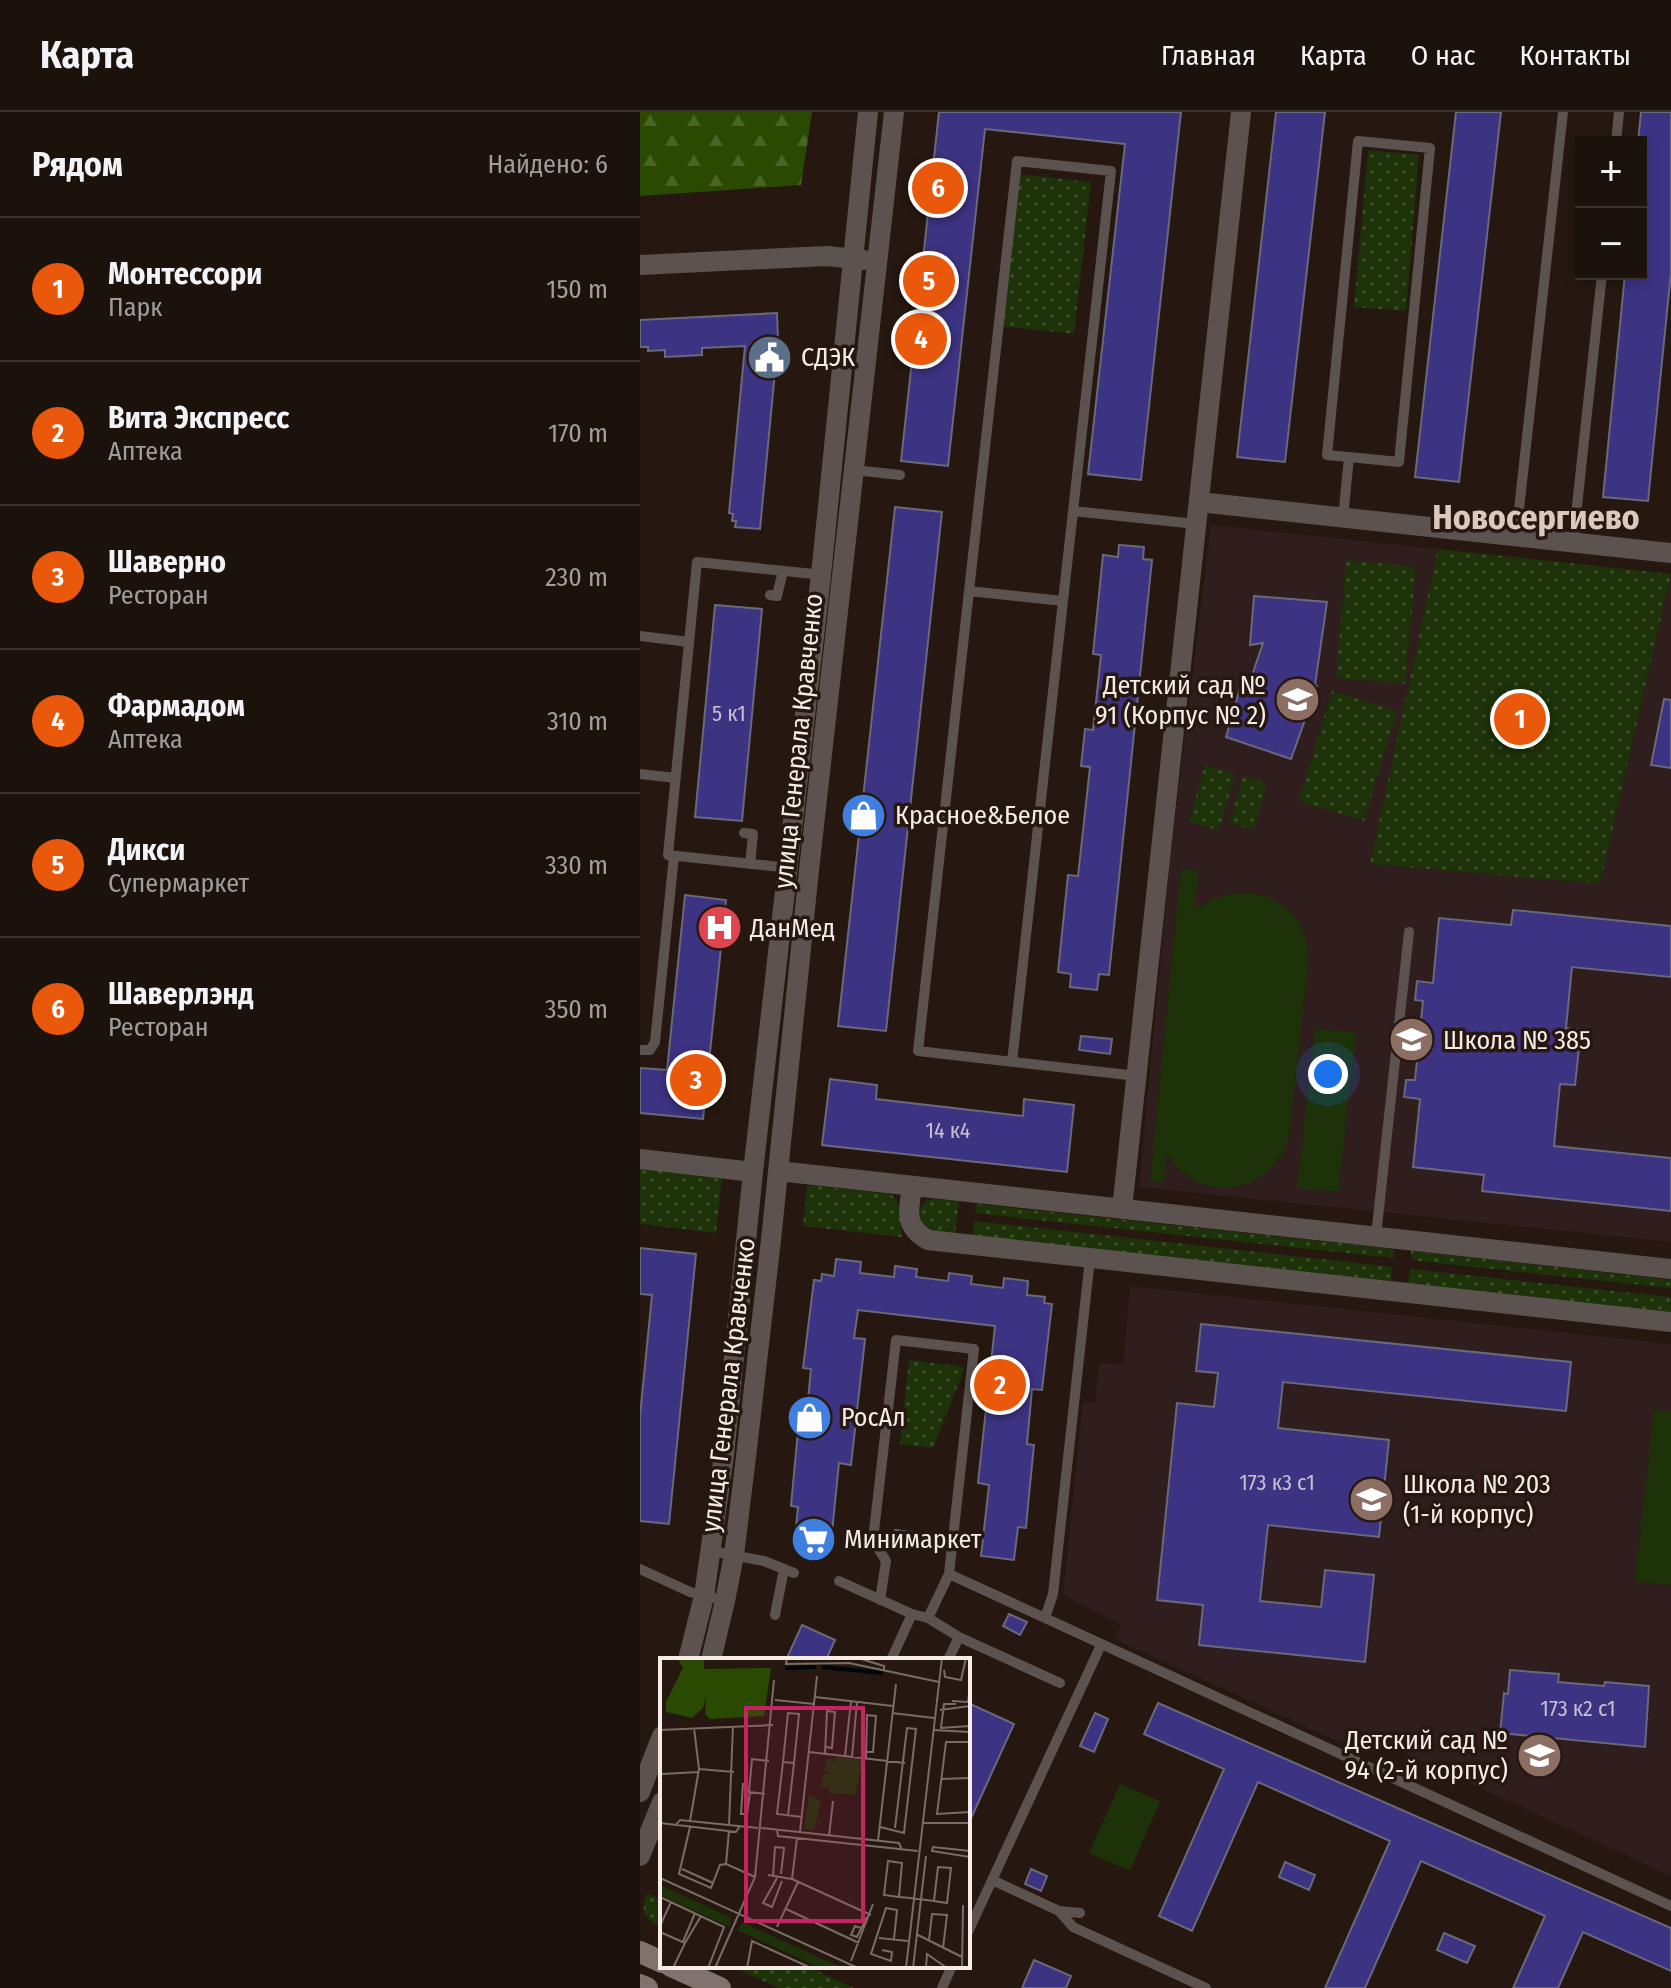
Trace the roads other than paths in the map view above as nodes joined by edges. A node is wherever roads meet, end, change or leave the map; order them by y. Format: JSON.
{"nodes":[{"id":1,"x":868,"y":112,"type":"edge"},
{"id":2,"x":894,"y":112,"type":"edge"},
{"id":3,"x":1241,"y":112,"type":"edge"},
{"id":4,"x":1563,"y":112,"type":"edge"},
{"id":5,"x":1619,"y":112,"type":"edge"},
{"id":6,"x":1617,"y":136,"type":"edge"},
{"id":7,"x":853,"y":259,"type":"junction"},
{"id":8,"x":878,"y":262,"type":"junction"},
{"id":9,"x":640,"y":265,"type":"edge"},
{"id":10,"x":1601,"y":280,"type":"edge"},
{"id":11,"x":1349,"y":457,"type":"junction"},
{"id":12,"x":854,"y":470,"type":"junction"},
{"id":13,"x":900,"y":475,"type":"dead end"},
{"id":14,"x":1199,"y":502,"type":"junction"},
{"id":15,"x":1073,"y":511,"type":"junction"},
{"id":16,"x":1343,"y":518,"type":"junction"},
{"id":17,"x":1196,"y":524,"type":"junction"},
{"id":18,"x":1516,"y":536,"type":"junction"},
{"id":19,"x":1573,"y":543,"type":"junction"},
{"id":20,"x":1671,"y":553,"type":"edge"},
{"id":21,"x":783,"y":571,"type":"junction"},
{"id":22,"x":821,"y":575,"type":"junction"},
{"id":23,"x":842,"y":577,"type":"junction"},
{"id":24,"x":969,"y":591,"type":"junction"},
{"id":25,"x":770,"y":595,"type":"dead end"},
{"id":26,"x":1063,"y":601,"type":"junction"},
{"id":27,"x":640,"y":636,"type":"edge"},
{"id":28,"x":689,"y":642,"type":"junction"},
{"id":29,"x":640,"y":774,"type":"edge"},
{"id":30,"x":676,"y":778,"type":"junction"},
{"id":31,"x":744,"y":833,"type":"dead end"},
{"id":32,"x":674,"y":856,"type":"junction"},
{"id":33,"x":750,"y":864,"type":"junction"},
{"id":34,"x":799,"y":869,"type":"junction"},
{"id":35,"x":1409,"y":932,"type":"dead end"},
{"id":36,"x":640,"y":1050,"type":"edge"},
{"id":37,"x":1012,"y":1062,"type":"junction"},
{"id":38,"x":1137,"y":1076,"type":"junction"},
{"id":39,"x":640,"y":1159,"type":"edge"},
{"id":40,"x":778,"y":1171,"type":"junction"},
{"id":41,"x":753,"y":1172,"type":"junction"},
{"id":42,"x":912,"y":1186,"type":"junction"},
{"id":43,"x":1122,"y":1209,"type":"junction"},
{"id":44,"x":1376,"y":1236,"type":"junction"},
{"id":45,"x":1090,"y":1259,"type":"junction"},
{"id":46,"x":1671,"y":1269,"type":"edge"},
{"id":47,"x":1671,"y":1322,"type":"edge"},
{"id":48,"x":711,"y":1551,"type":"junction"},
{"id":49,"x":734,"y":1555,"type":"junction"},
{"id":50,"x":640,"y":1569,"type":"edge"},
{"id":51,"x":949,"y":1574,"type":"junction"},
{"id":52,"x":839,"y":1581,"type":"dead end"},
{"id":53,"x":704,"y":1596,"type":"junction"},
{"id":54,"x":880,"y":1600,"type":"junction"},
{"id":55,"x":725,"y":1601,"type":"junction"},
{"id":56,"x":912,"y":1614,"type":"junction"},
{"id":57,"x":775,"y":1615,"type":"dead end"},
{"id":58,"x":928,"y":1618,"type":"junction"},
{"id":59,"x":1045,"y":1618,"type":"junction"},
{"id":60,"x":959,"y":1637,"type":"junction"},
{"id":61,"x":1101,"y":1645,"type":"junction"},
{"id":62,"x":688,"y":1658,"type":"edge"},
{"id":63,"x":711,"y":1658,"type":"edge"},
{"id":64,"x":892,"y":1658,"type":"edge"},
{"id":65,"x":949,"y":1658,"type":"edge"},
{"id":66,"x":1060,"y":1683,"type":"dead end"},
{"id":67,"x":660,"y":1741,"type":"edge"},
{"id":68,"x":640,"y":1792,"type":"edge"},
{"id":69,"x":660,"y":1807,"type":"edge"},
{"id":70,"x":640,"y":1856,"type":"edge"},
{"id":71,"x":992,"y":1880,"type":"junction"},
{"id":72,"x":1671,"y":1906,"type":"edge"},
{"id":73,"x":1059,"y":1911,"type":"junction"},
{"id":74,"x":1080,"y":1913,"type":"dead end"},
{"id":75,"x":970,"y":1928,"type":"edge"},
{"id":76,"x":640,"y":1952,"type":"edge"},
{"id":77,"x":660,"y":1961,"type":"edge"},
{"id":78,"x":675,"y":1968,"type":"edge"},
{"id":79,"x":951,"y":1968,"type":"edge"},
{"id":80,"x":640,"y":1985,"type":"edge"},
{"id":81,"x":647,"y":1988,"type":"edge"},
{"id":82,"x":720,"y":1988,"type":"edge"},
{"id":83,"x":942,"y":1988,"type":"edge"},
{"id":84,"x":1206,"y":1988,"type":"edge"}],
"edges":[{"from":1,"to":7,"type":"street","name":"улица Генерала Кравченко"},
{"from":2,"to":8,"type":"street","name":"улица Генерала Кравченко"},
{"from":3,"to":14,"type":"street"},
{"from":4,"to":18,"type":"lane"},
{"from":5,"to":6,"type":"lane"},
{"from":7,"to":8,"type":"street"},
{"from":7,"to":9,"type":"street"},
{"from":7,"to":22,"type":"street","name":"улица Генерала Кравченко"},
{"from":8,"to":12,"type":"street","name":"улица Генерала Кравченко"},
{"from":10,"to":19,"type":"lane"},
{"from":11,"to":11,"type":"lane"},
{"from":11,"to":16,"type":"lane"},
{"from":12,"to":13,"type":"lane"},
{"from":12,"to":23,"type":"street","name":"улица Генерала Кравченко"},
{"from":14,"to":16,"type":"street"},
{"from":14,"to":17,"type":"street"},
{"from":15,"to":17,"type":"lane"},
{"from":15,"to":24,"type":"lane"},
{"from":15,"to":26,"type":"lane"},
{"from":16,"to":18,"type":"street"},
{"from":17,"to":38,"type":"street"},
{"from":18,"to":19,"type":"street"},
{"from":19,"to":20,"type":"street"},
{"from":21,"to":22,"type":"lane"},
{"from":21,"to":25,"type":"lane"},
{"from":21,"to":28,"type":"lane"},
{"from":22,"to":23,"type":"lane"},
{"from":22,"to":34,"type":"street","name":"улица Генерала Кравченко"},
{"from":23,"to":34,"type":"street","name":"улица Генерала Кравченко"},
{"from":24,"to":26,"type":"lane"},
{"from":24,"to":37,"type":"lane"},
{"from":26,"to":37,"type":"lane"},
{"from":27,"to":28,"type":"lane"},
{"from":28,"to":30,"type":"lane"},
{"from":29,"to":30,"type":"lane"},
{"from":30,"to":32,"type":"lane"},
{"from":31,"to":33,"type":"lane"},
{"from":32,"to":33,"type":"lane"},
{"from":32,"to":36,"type":"lane"},
{"from":33,"to":34,"type":"lane"},
{"from":34,"to":40,"type":"street","name":"улица Генерала Кравченко"},
{"from":34,"to":41,"type":"street","name":"улица Генерала Кравченко"},
{"from":35,"to":44,"type":"lane"},
{"from":37,"to":38,"type":"lane"},
{"from":38,"to":43,"type":"street"},
{"from":39,"to":41,"type":"street"},
{"from":40,"to":42,"type":"street"},
{"from":40,"to":49,"type":"street","name":"улица Генерала Кравченко"},
{"from":41,"to":48,"type":"street","name":"улица Генерала Кравченко"},
{"from":42,"to":43,"type":"street"},
{"from":42,"to":45,"type":"street"},
{"from":43,"to":44,"type":"street"},
{"from":44,"to":46,"type":"street"},
{"from":45,"to":47,"type":"street"},
{"from":45,"to":59,"type":"lane"},
{"from":48,"to":49,"type":"lane"},
{"from":48,"to":53,"type":"street","name":"улица Генерала Кравченко"},
{"from":49,"to":55,"type":"street","name":"улица Генерала Кравченко"},
{"from":49,"to":57,"type":"lane"},
{"from":50,"to":53,"type":"lane"},
{"from":51,"to":54,"type":"lane"},
{"from":51,"to":58,"type":"lane"},
{"from":51,"to":59,"type":"lane"},
{"from":52,"to":54,"type":"lane"},
{"from":53,"to":55,"type":"lane"},
{"from":53,"to":62,"type":"street","name":"улица Генерала Кравченко"},
{"from":54,"to":56,"type":"lane"},
{"from":55,"to":63,"type":"street","name":"улица Генерала Кравченко"},
{"from":56,"to":58,"type":"lane"},
{"from":56,"to":64,"type":"lane"},
{"from":58,"to":60,"type":"lane"},
{"from":59,"to":61,"type":"lane"},
{"from":60,"to":65,"type":"lane"},
{"from":60,"to":66,"type":"lane"},
{"from":61,"to":71,"type":"lane"},
{"from":61,"to":72,"type":"lane"},
{"from":67,"to":68,"type":"street"},
{"from":69,"to":70,"type":"street"},
{"from":71,"to":73,"type":"lane"},
{"from":71,"to":75,"type":"lane"},
{"from":73,"to":74,"type":"lane"},
{"from":73,"to":84,"type":"lane"},
{"from":76,"to":77,"type":"main road"},
{"from":78,"to":82,"type":"main road"},
{"from":79,"to":83,"type":"lane"},
{"from":80,"to":81,"type":"main road"}]}
